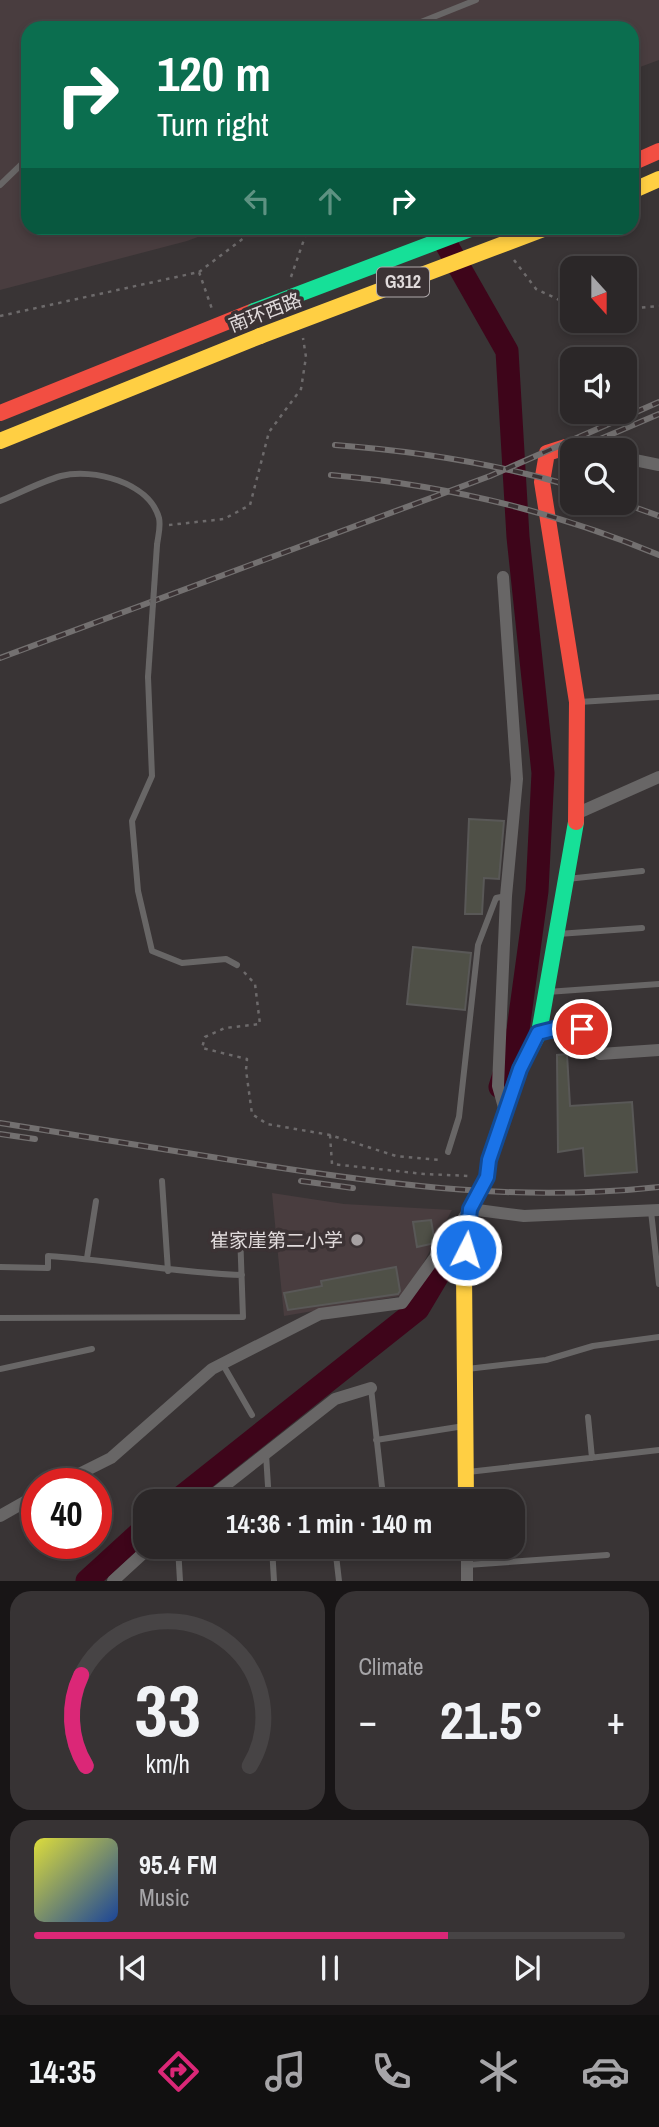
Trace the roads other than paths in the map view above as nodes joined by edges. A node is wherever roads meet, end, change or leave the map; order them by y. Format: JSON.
{"nodes":[{"id":1,"x":476,"y":0,"type":"edge"},
{"id":2,"x":424,"y":21,"type":"edge"},
{"id":3,"x":659,"y":151,"type":"edge"},
{"id":4,"x":639,"y":160,"type":"edge"},
{"id":5,"x":21,"y":165,"type":"edge"},
{"id":6,"x":659,"y":180,"type":"edge"},
{"id":7,"x":0,"y":185,"type":"edge"},
{"id":8,"x":639,"y":188,"type":"edge"},
{"id":9,"x":455,"y":235,"type":"edge"},
{"id":10,"x":527,"y":235,"type":"edge"},
{"id":11,"x":0,"y":414,"type":"edge"},
{"id":12,"x":0,"y":441,"type":"edge"},
{"id":13,"x":560,"y":449,"type":"edge"},
{"id":14,"x":637,"y":460,"type":"edge"},
{"id":15,"x":659,"y":465,"type":"edge"},
{"id":16,"x":0,"y":500,"type":"edge"},
{"id":17,"x":503,"y":577,"type":"dead end"},
{"id":18,"x":659,"y":698,"type":"edge"},
{"id":19,"x":578,"y":702,"type":"junction"},
{"id":20,"x":659,"y":777,"type":"edge"},
{"id":21,"x":578,"y":813,"type":"junction"},
{"id":22,"x":642,"y":871,"type":"dead end"},
{"id":23,"x":566,"y":879,"type":"junction"},
{"id":24,"x":506,"y":896,"type":"junction"},
{"id":25,"x":642,"y":928,"type":"dead end"},
{"id":26,"x":556,"y":934,"type":"junction"},
{"id":27,"x":237,"y":965,"type":"road end"},
{"id":28,"x":659,"y":984,"type":"edge"},
{"id":29,"x":545,"y":992,"type":"junction"},
{"id":30,"x":538,"y":1033,"type":"junction"},
{"id":31,"x":659,"y":1050,"type":"edge"},
{"id":32,"x":505,"y":1111,"type":"junction"},
{"id":33,"x":448,"y":1152,"type":"road end"},
{"id":34,"x":162,"y":1181,"type":"dead end"},
{"id":35,"x":96,"y":1201,"type":"dead end"},
{"id":36,"x":470,"y":1209,"type":"junction"},
{"id":37,"x":655,"y":1210,"type":"edge"},
{"id":38,"x":240,"y":1232,"type":"dead end"},
{"id":39,"x":87,"y":1258,"type":"junction"},
{"id":40,"x":0,"y":1267,"type":"edge"},
{"id":41,"x":168,"y":1271,"type":"junction"},
{"id":42,"x":242,"y":1276,"type":"junction"},
{"id":43,"x":659,"y":1284,"type":"edge"},
{"id":44,"x":0,"y":1318,"type":"edge"},
{"id":45,"x":659,"y":1337,"type":"edge"},
{"id":46,"x":92,"y":1349,"type":"dead end"},
{"id":47,"x":222,"y":1363,"type":"junction"},
{"id":48,"x":0,"y":1369,"type":"edge"},
{"id":49,"x":465,"y":1369,"type":"junction"},
{"id":50,"x":370,"y":1388,"type":"joint"},
{"id":51,"x":252,"y":1415,"type":"dead end"},
{"id":52,"x":588,"y":1417,"type":"dead end"},
{"id":53,"x":466,"y":1426,"type":"junction"},
{"id":54,"x":376,"y":1440,"type":"junction"},
{"id":55,"x":659,"y":1450,"type":"edge"},
{"id":56,"x":266,"y":1452,"type":"junction"},
{"id":57,"x":592,"y":1458,"type":"junction"},
{"id":58,"x":91,"y":1468,"type":"edge"},
{"id":59,"x":466,"y":1472,"type":"junction"},
{"id":60,"x":220,"y":1489,"type":"edge"},
{"id":61,"x":268,"y":1489,"type":"edge"},
{"id":62,"x":382,"y":1489,"type":"edge"},
{"id":63,"x":466,"y":1489,"type":"edge"},
{"id":64,"x":21,"y":1504,"type":"edge"},
{"id":65,"x":0,"y":1516,"type":"edge"},
{"id":66,"x":607,"y":1555,"type":"dead end"},
{"id":67,"x":137,"y":1559,"type":"edge"},
{"id":68,"x":179,"y":1559,"type":"edge"},
{"id":69,"x":274,"y":1559,"type":"edge"},
{"id":70,"x":336,"y":1559,"type":"edge"},
{"id":71,"x":467,"y":1559,"type":"edge"},
{"id":72,"x":467,"y":1565,"type":"junction"},
{"id":73,"x":113,"y":1581,"type":"edge"},
{"id":74,"x":180,"y":1581,"type":"edge"},
{"id":75,"x":274,"y":1581,"type":"edge"},
{"id":76,"x":339,"y":1581,"type":"edge"},
{"id":77,"x":467,"y":1581,"type":"edge"}],
"edges":[{"from":1,"to":2,"type":"lane"},
{"from":3,"to":4,"type":"main road"},
{"from":5,"to":7,"type":"lane"},
{"from":6,"to":8,"type":"main road"},
{"from":9,"to":11,"type":"main road","name":"南环西路","number":"G312","bridge":true},
{"from":10,"to":12,"type":"main road","name":"南环西路","number":"G312","bridge":true},
{"from":13,"to":19,"type":"main road"},
{"from":14,"to":15,"type":"street"},
{"from":16,"to":27,"type":"lane","bridge":true},
{"from":17,"to":24,"type":"street"},
{"from":18,"to":19,"type":"lane"},
{"from":19,"to":21,"type":"main road"},
{"from":20,"to":21,"type":"street"},
{"from":21,"to":23,"type":"main road"},
{"from":22,"to":23,"type":"lane"},
{"from":23,"to":26,"type":"main road"},
{"from":24,"to":32,"type":"street"},
{"from":24,"to":33,"type":"lane"},
{"from":25,"to":26,"type":"lane"},
{"from":26,"to":29,"type":"main road"},
{"from":28,"to":29,"type":"lane"},
{"from":29,"to":30,"type":"main road"},
{"from":30,"to":31,"type":"street"},
{"from":30,"to":32,"type":"main road"},
{"from":32,"to":36,"type":"main road"},
{"from":34,"to":41,"type":"lane"},
{"from":35,"to":39,"type":"lane"},
{"from":36,"to":37,"type":"street"},
{"from":36,"to":47,"type":"street"},
{"from":36,"to":49,"type":"main road"},
{"from":37,"to":43,"type":"lane"},
{"from":38,"to":42,"type":"lane"},
{"from":39,"to":40,"type":"lane"},
{"from":39,"to":41,"type":"lane"},
{"from":41,"to":42,"type":"lane"},
{"from":42,"to":44,"type":"lane"},
{"from":45,"to":49,"type":"lane"},
{"from":46,"to":48,"type":"lane"},
{"from":47,"to":51,"type":"lane"},
{"from":47,"to":58,"type":"street"},
{"from":49,"to":53,"type":"main road"},
{"from":50,"to":54,"type":"lane"},
{"from":50,"to":56,"type":"street"},
{"from":52,"to":57,"type":"lane"},
{"from":53,"to":54,"type":"lane"},
{"from":53,"to":59,"type":"main road"},
{"from":54,"to":62,"type":"lane"},
{"from":55,"to":57,"type":"lane"},
{"from":56,"to":60,"type":"street"},
{"from":56,"to":61,"type":"lane"},
{"from":57,"to":59,"type":"lane"},
{"from":59,"to":63,"type":"main road"},
{"from":64,"to":65,"type":"street"},
{"from":66,"to":72,"type":"lane"},
{"from":67,"to":73,"type":"street"},
{"from":68,"to":74,"type":"lane"},
{"from":69,"to":75,"type":"lane"},
{"from":70,"to":76,"type":"lane"},
{"from":71,"to":72,"type":"street"},
{"from":72,"to":77,"type":"street"}]}
